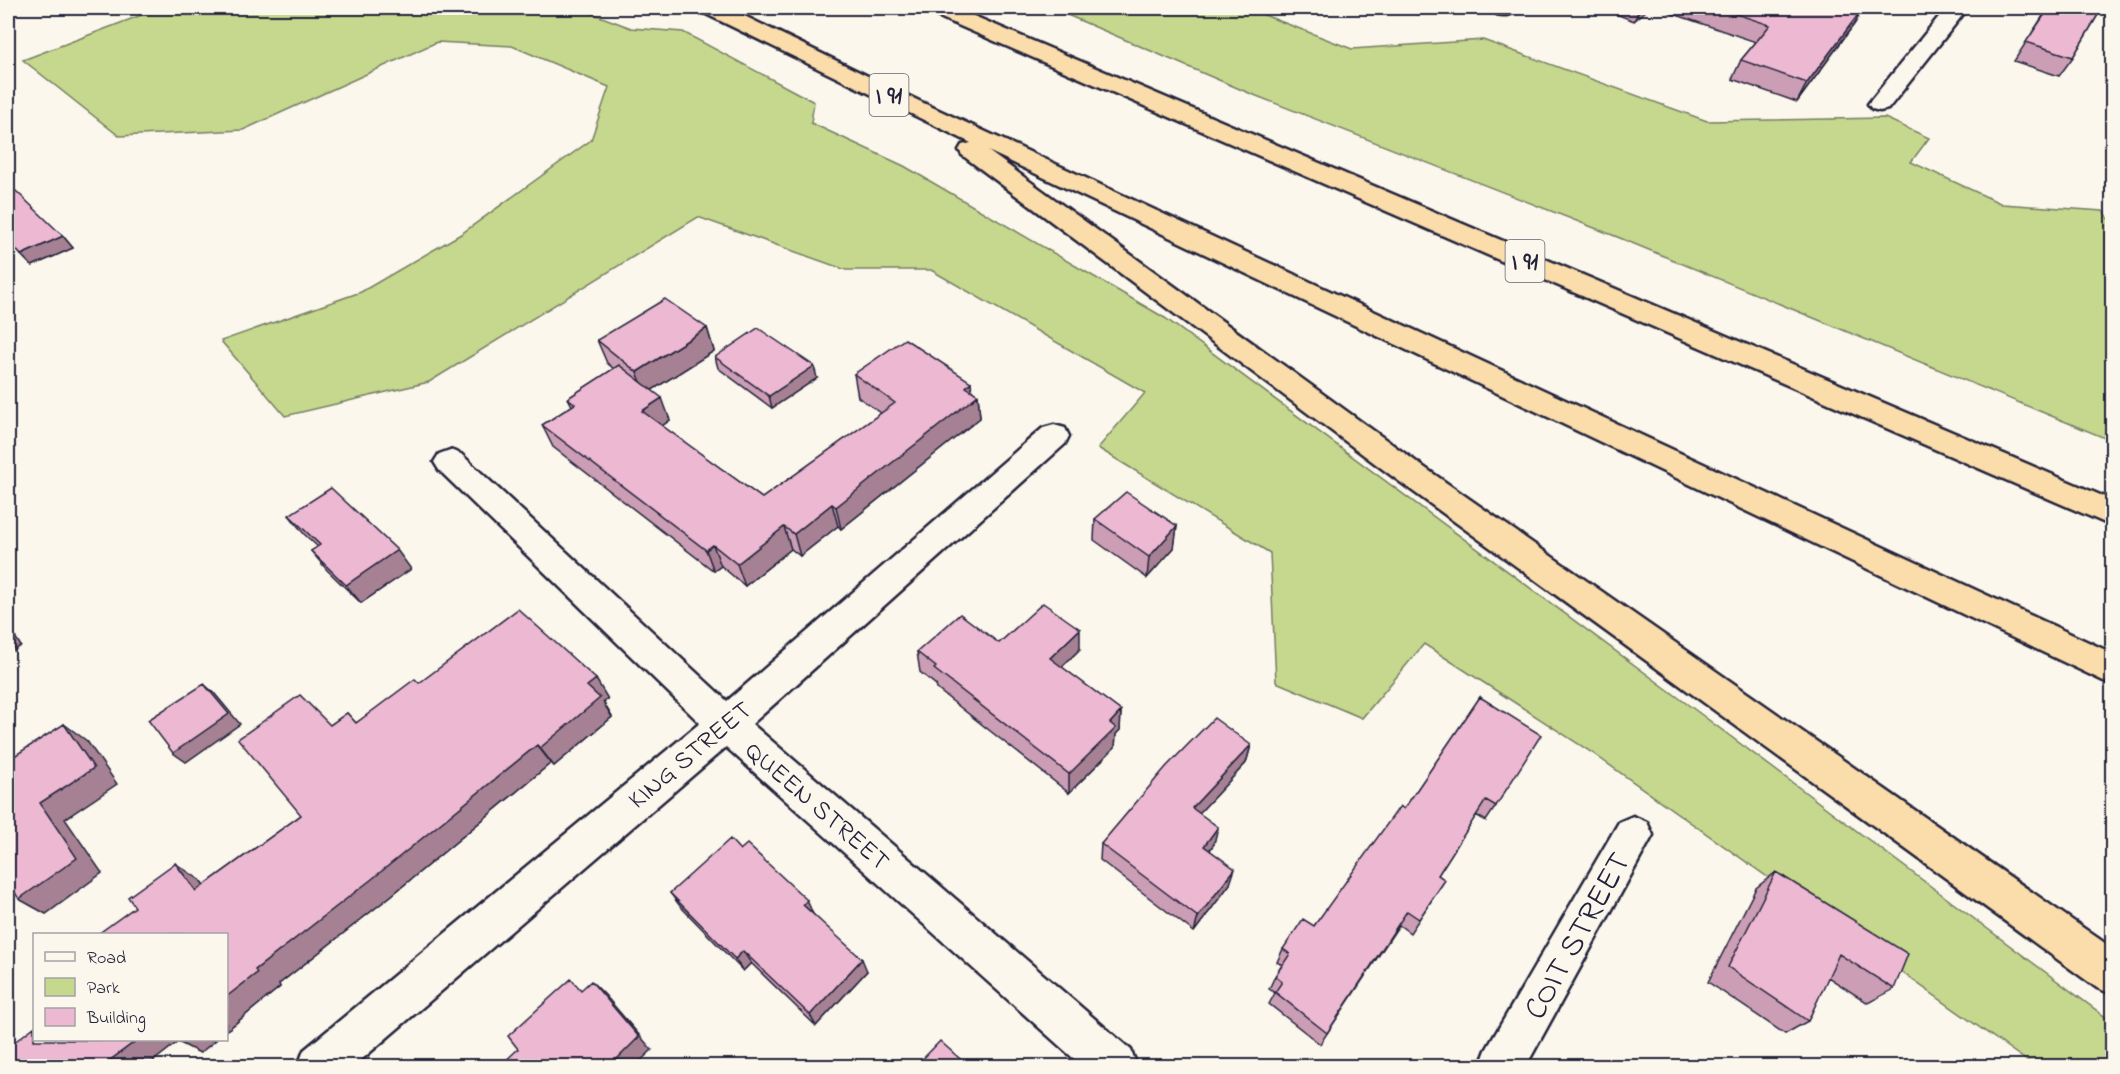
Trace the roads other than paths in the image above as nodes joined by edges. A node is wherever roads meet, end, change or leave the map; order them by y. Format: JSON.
{"nodes":[{"id":1,"x":711,"y":8,"type":"edge"},
{"id":2,"x":938,"y":8,"type":"edge"},
{"id":3,"x":1957,"y":8,"type":"edge"},
{"id":4,"x":1880,"y":104,"type":"dead end"},
{"id":5,"x":909,"y":105,"type":"junction"},
{"id":6,"x":1054,"y":436,"type":"dead end"},
{"id":7,"x":450,"y":462,"type":"dead end"},
{"id":8,"x":2112,"y":514,"type":"edge"},
{"id":9,"x":2112,"y":670,"type":"edge"},
{"id":10,"x":726,"y":724,"type":"junction"},
{"id":11,"x":1633,"y":835,"type":"dead end"},
{"id":12,"x":2112,"y":973,"type":"edge"},
{"id":13,"x":320,"y":1066,"type":"edge"},
{"id":14,"x":1115,"y":1066,"type":"edge"},
{"id":15,"x":1502,"y":1066,"type":"edge"}],
"edges":[{"from":1,"to":5,"type":"highway","number":"I 91"},
{"from":2,"to":8,"type":"highway","number":"I 91"},
{"from":3,"to":4,"type":"street"},
{"from":5,"to":9,"type":"highway","number":"I 91"},
{"from":5,"to":12,"type":"highway"},
{"from":6,"to":10,"type":"street","name":"KING STREET"},
{"from":7,"to":10,"type":"street","name":"QUEEN STREET"},
{"from":10,"to":13,"type":"street","name":"KING STREET"},
{"from":10,"to":14,"type":"street","name":"QUEEN STREET"},
{"from":11,"to":15,"type":"street","name":"COIT STREET"}]}
